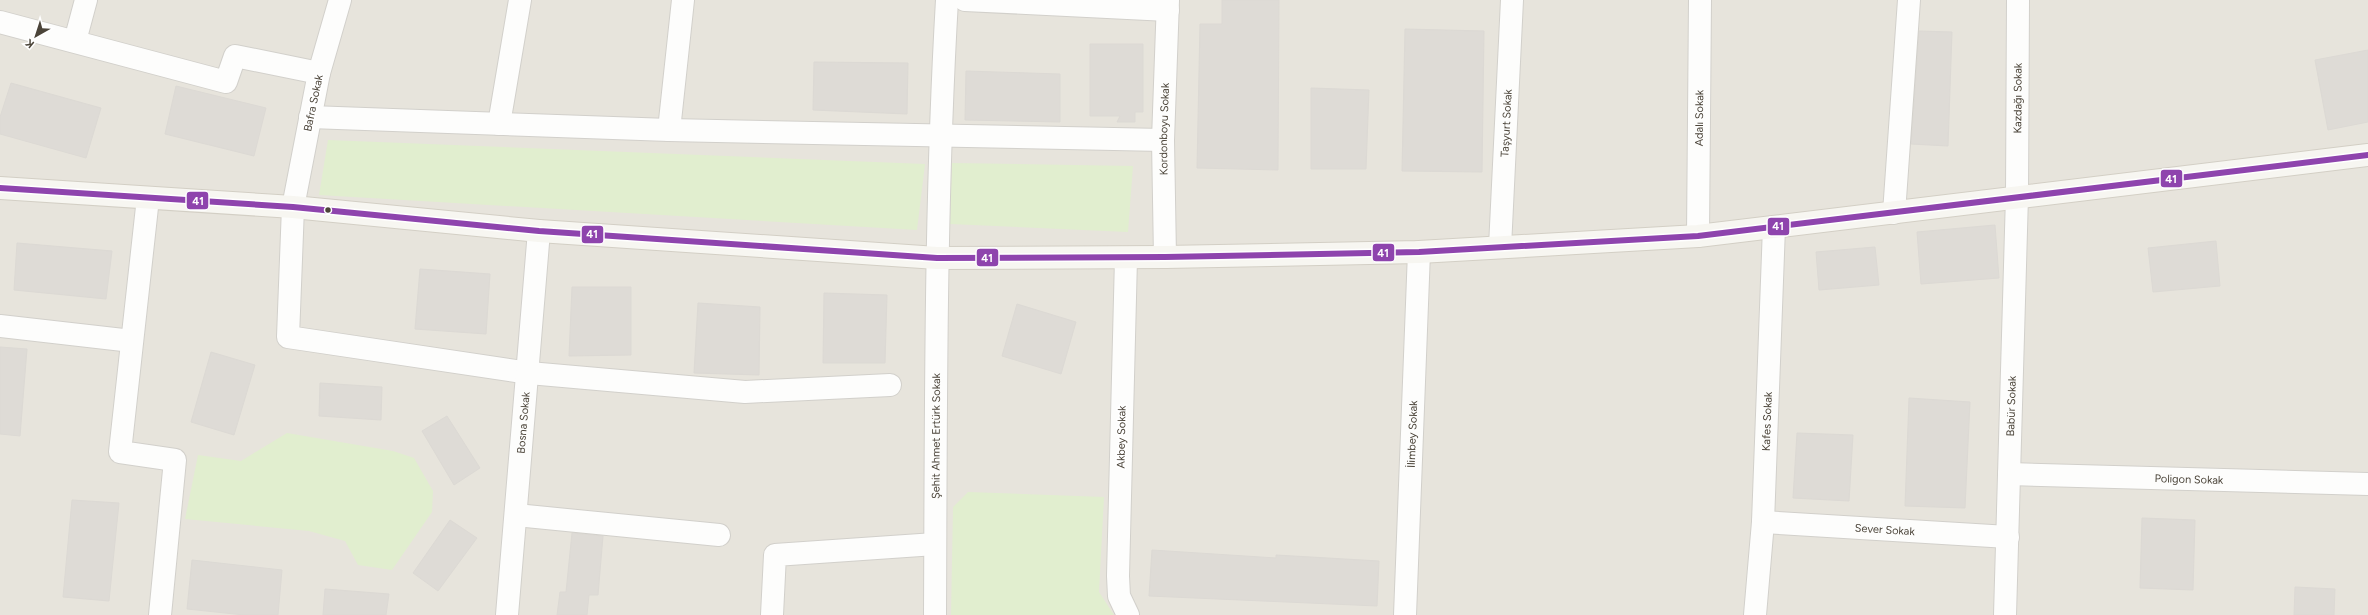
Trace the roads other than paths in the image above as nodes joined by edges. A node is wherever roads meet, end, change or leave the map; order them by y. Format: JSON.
{"nodes":[{"id":1,"x":86,"y":0,"type":"edge"},
{"id":2,"x":340,"y":0,"type":"edge"},
{"id":3,"x":520,"y":0,"type":"edge"},
{"id":4,"x":683,"y":0,"type":"edge"},
{"id":5,"x":947,"y":0,"type":"edge"},
{"id":6,"x":965,"y":0,"type":"edge"},
{"id":7,"x":1512,"y":0,"type":"edge"},
{"id":8,"x":1700,"y":0,"type":"edge"},
{"id":9,"x":1909,"y":0,"type":"edge"},
{"id":10,"x":2018,"y":0,"type":"edge"},
{"id":11,"x":1050,"y":2,"type":"edge"},
{"id":12,"x":1168,"y":5,"type":"edge"},
{"id":13,"x":0,"y":22,"type":"edge"},
{"id":14,"x":75,"y":41,"type":"junction"},
{"id":15,"x":319,"y":73,"type":"junction"},
{"id":16,"x":310,"y":117,"type":"junction"},
{"id":17,"x":499,"y":124,"type":"junction"},
{"id":18,"x":669,"y":130,"type":"junction"},
{"id":19,"x":939,"y":136,"type":"junction"},
{"id":20,"x":1163,"y":140,"type":"junction"},
{"id":21,"x":2368,"y":155,"type":"edge"},
{"id":22,"x":0,"y":188,"type":"edge"},
{"id":23,"x":2017,"y":196,"type":"junction"},
{"id":24,"x":148,"y":198,"type":"junction"},
{"id":25,"x":293,"y":207,"type":"junction"},
{"id":26,"x":1894,"y":213,"type":"junction"},
{"id":27,"x":1774,"y":227,"type":"junction"},
{"id":28,"x":539,"y":231,"type":"junction"},
{"id":29,"x":1698,"y":236,"type":"junction"},
{"id":30,"x":1500,"y":247,"type":"junction"},
{"id":31,"x":1420,"y":252,"type":"junction"},
{"id":32,"x":1165,"y":257,"type":"junction"},
{"id":33,"x":936,"y":258,"type":"junction"},
{"id":34,"x":1126,"y":258,"type":"junction"},
{"id":35,"x":0,"y":326,"type":"edge"},
{"id":36,"x":132,"y":341,"type":"junction"},
{"id":37,"x":528,"y":373,"type":"junction"},
{"id":38,"x":890,"y":385,"type":"dead end"},
{"id":39,"x":2009,"y":474,"type":"junction"},
{"id":40,"x":2368,"y":484,"type":"edge"},
{"id":41,"x":516,"y":515,"type":"junction"},
{"id":42,"x":1763,"y":522,"type":"junction"},
{"id":43,"x":719,"y":535,"type":"dead end"},
{"id":44,"x":2008,"y":537,"type":"junction"},
{"id":45,"x":935,"y":544,"type":"junction"},
{"id":46,"x":160,"y":615,"type":"edge"},
{"id":47,"x":507,"y":615,"type":"edge"},
{"id":48,"x":772,"y":615,"type":"edge"},
{"id":49,"x":935,"y":615,"type":"edge"},
{"id":50,"x":1128,"y":615,"type":"edge"},
{"id":51,"x":1405,"y":615,"type":"edge"},
{"id":52,"x":1755,"y":615,"type":"edge"},
{"id":53,"x":2005,"y":615,"type":"edge"}],
"edges":[{"from":1,"to":14,"type":"street"},
{"from":2,"to":15,"type":"street","name":"Bafra Sokak"},
{"from":3,"to":17,"type":"street"},
{"from":4,"to":18,"type":"street"},
{"from":5,"to":19,"type":"street","name":"Şehit Ahmet Ertürk Sokak"},
{"from":6,"to":11,"type":"street"},
{"from":7,"to":30,"type":"street","name":"Taşyurt Sokak"},
{"from":8,"to":29,"type":"street","name":"Adalı Sokak"},
{"from":9,"to":26,"type":"street"},
{"from":10,"to":23,"type":"street","name":"Kazdağı Sokak"},
{"from":11,"to":12,"type":"street"},
{"from":12,"to":20,"type":"street","name":"Kordonboyu Sokak"},
{"from":13,"to":14,"type":"street"},
{"from":14,"to":15,"type":"street"},
{"from":15,"to":16,"type":"street","name":"Bafra Sokak"},
{"from":16,"to":17,"type":"street"},
{"from":16,"to":25,"type":"street","name":"Bafra Sokak"},
{"from":17,"to":18,"type":"street"},
{"from":18,"to":19,"type":"street"},
{"from":19,"to":20,"type":"street"},
{"from":19,"to":33,"type":"street","name":"Şehit Ahmet Ertürk Sokak"},
{"from":20,"to":32,"type":"street","name":"Kordonboyu Sokak"},
{"from":21,"to":23,"type":"street"},
{"from":22,"to":24,"type":"street"},
{"from":23,"to":26,"type":"street"},
{"from":23,"to":39,"type":"street","name":"Babür Sokak"},
{"from":24,"to":25,"type":"street"},
{"from":24,"to":36,"type":"street"},
{"from":25,"to":28,"type":"street"},
{"from":25,"to":37,"type":"street","name":"Bafra Sokak"},
{"from":26,"to":27,"type":"street"},
{"from":27,"to":29,"type":"street"},
{"from":27,"to":42,"type":"street","name":"Kafes Sokak"},
{"from":28,"to":33,"type":"street"},
{"from":28,"to":37,"type":"street","name":"Bosna Sokak"},
{"from":29,"to":30,"type":"street"},
{"from":30,"to":31,"type":"street"},
{"from":31,"to":32,"type":"street"},
{"from":31,"to":51,"type":"street","name":"İlimbey Sokak"},
{"from":32,"to":34,"type":"street"},
{"from":33,"to":34,"type":"street"},
{"from":33,"to":45,"type":"street","name":"Şehit Ahmet Ertürk Sokak"},
{"from":34,"to":50,"type":"street","name":"Akbey Sokak"},
{"from":35,"to":36,"type":"street"},
{"from":36,"to":46,"type":"street"},
{"from":37,"to":38,"type":"street"},
{"from":37,"to":41,"type":"street","name":"Bosna Sokak"},
{"from":39,"to":40,"type":"street","name":"Poligon Sokak"},
{"from":39,"to":44,"type":"street","name":"Babür Sokak"},
{"from":41,"to":43,"type":"street"},
{"from":41,"to":47,"type":"street","name":"Bosna Sokak"},
{"from":42,"to":44,"type":"street","name":"Sever Sokak"},
{"from":42,"to":52,"type":"street","name":"Kafes Sokak"},
{"from":44,"to":53,"type":"street","name":"Babür Sokak"},
{"from":45,"to":48,"type":"street"},
{"from":45,"to":49,"type":"street","name":"Şehit Ahmet Ertürk Sokak"}]}
